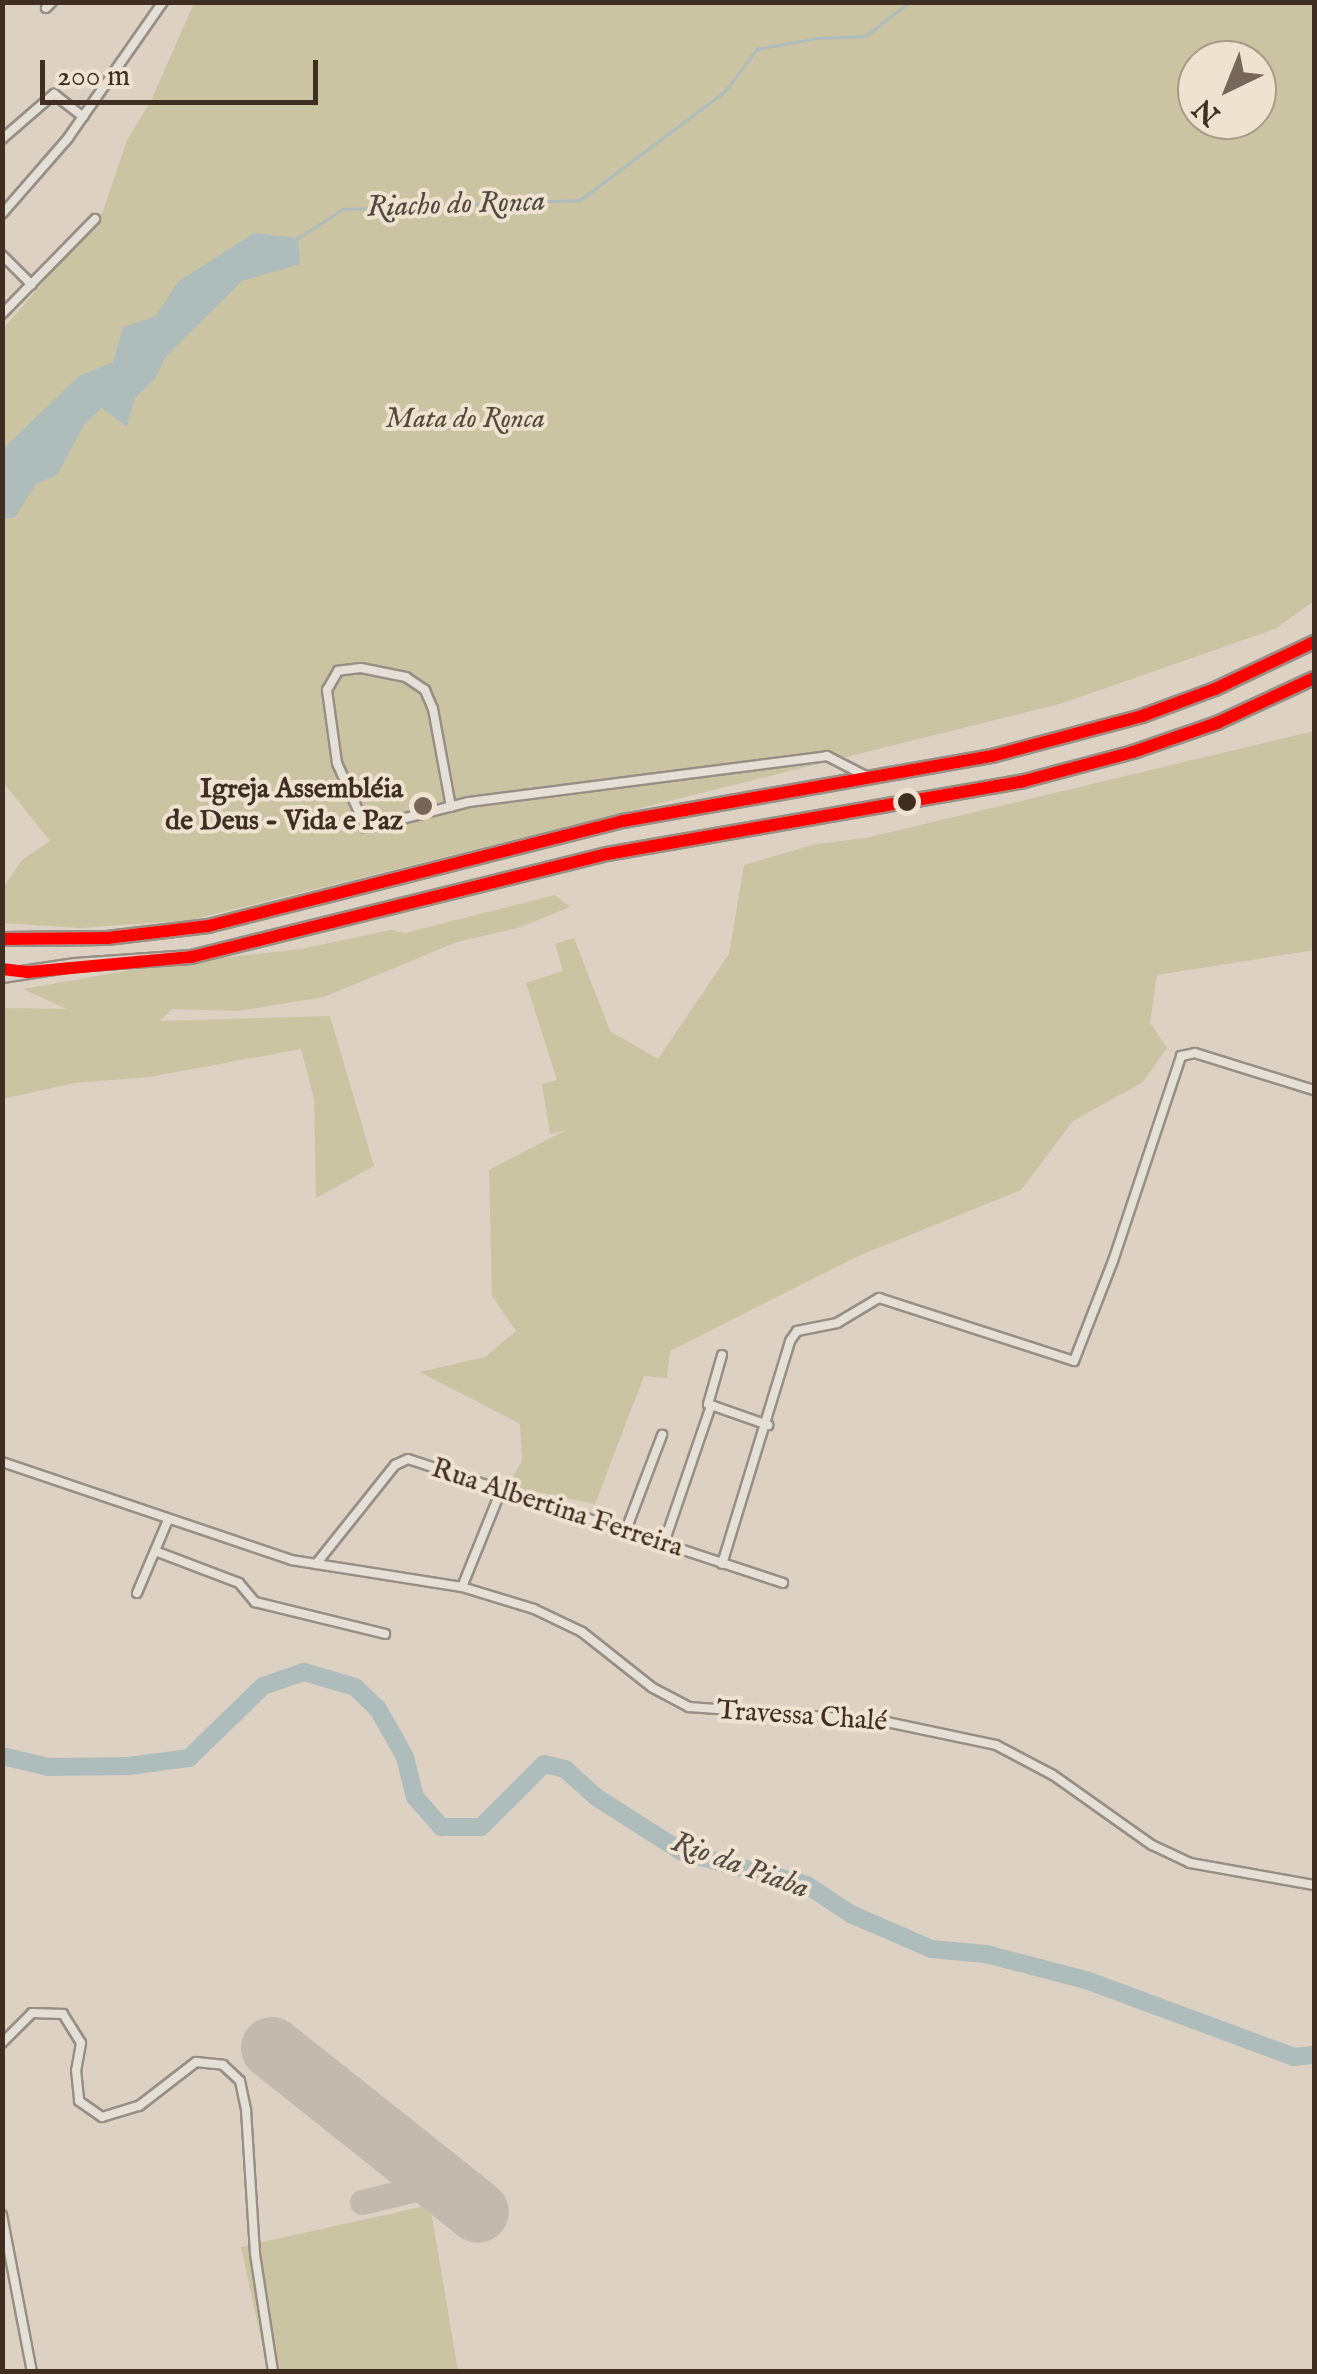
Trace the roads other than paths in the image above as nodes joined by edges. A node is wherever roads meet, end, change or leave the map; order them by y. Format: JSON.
{"nodes":[{"id":1,"x":164,"y":2,"type":"edge"},
{"id":2,"x":83,"y":117,"type":"junction"},
{"id":3,"x":2,"y":120,"type":"edge"},
{"id":4,"x":13,"y":130,"type":"junction"},
{"id":5,"x":2,"y":139,"type":"edge"},
{"id":6,"x":2,"y":214,"type":"edge"},
{"id":7,"x":96,"y":219,"type":"dead end"},
{"id":8,"x":2,"y":255,"type":"edge"},
{"id":9,"x":32,"y":285,"type":"junction"},
{"id":10,"x":2,"y":314,"type":"edge"},
{"id":11,"x":1314,"y":642,"type":"edge"},
{"id":12,"x":1314,"y":678,"type":"edge"},
{"id":13,"x":868,"y":777,"type":"junction"},
{"id":14,"x":451,"y":807,"type":"junction"},
{"id":15,"x":2,"y":939,"type":"edge"},
{"id":16,"x":2,"y":969,"type":"edge"},
{"id":17,"x":28,"y":972,"type":"junction"},
{"id":18,"x":2,"y":976,"type":"edge"},
{"id":19,"x":1314,"y":1090,"type":"edge"},
{"id":20,"x":722,"y":1355,"type":"dead end"},
{"id":21,"x":710,"y":1405,"type":"junction"},
{"id":22,"x":768,"y":1425,"type":"junction"},
{"id":23,"x":662,"y":1435,"type":"dead end"},
{"id":24,"x":2,"y":1462,"type":"edge"},
{"id":25,"x":500,"y":1492,"type":"junction"},
{"id":26,"x":168,"y":1520,"type":"junction"},
{"id":27,"x":626,"y":1530,"type":"junction"},
{"id":28,"x":664,"y":1543,"type":"junction"},
{"id":29,"x":155,"y":1551,"type":"junction"},
{"id":30,"x":316,"y":1564,"type":"junction"},
{"id":31,"x":722,"y":1564,"type":"junction"},
{"id":32,"x":783,"y":1583,"type":"dead end"},
{"id":33,"x":462,"y":1588,"type":"junction"},
{"id":34,"x":137,"y":1593,"type":"dead end"},
{"id":35,"x":385,"y":1634,"type":"dead end"},
{"id":36,"x":1314,"y":1885,"type":"edge"},
{"id":37,"x":2,"y":2042,"type":"edge"},
{"id":38,"x":2,"y":2215,"type":"edge"},
{"id":39,"x":32,"y":2372,"type":"edge"},
{"id":40,"x":273,"y":2372,"type":"edge"}],
"edges":[{"from":1,"to":2,"type":"street"},
{"from":2,"to":4,"type":"street"},
{"from":2,"to":6,"type":"street"},
{"from":3,"to":4,"type":"street"},
{"from":4,"to":5,"type":"street"},
{"from":7,"to":9,"type":"street"},
{"from":8,"to":9,"type":"street"},
{"from":9,"to":10,"type":"street"},
{"from":11,"to":13,"type":"highway"},
{"from":12,"to":17,"type":"highway"},
{"from":13,"to":14,"type":"street"},
{"from":13,"to":15,"type":"highway"},
{"from":14,"to":14,"type":"street"},
{"from":16,"to":17,"type":"highway"},
{"from":17,"to":18,"type":"highway"},
{"from":19,"to":22,"type":"street"},
{"from":20,"to":21,"type":"street"},
{"from":21,"to":22,"type":"street"},
{"from":21,"to":28,"type":"street"},
{"from":22,"to":31,"type":"street"},
{"from":23,"to":27,"type":"street"},
{"from":24,"to":26,"type":"street","name":"Travessa Chalé"},
{"from":25,"to":27,"type":"street","name":"Rua Albertina Ferreira"},
{"from":25,"to":30,"type":"street","name":"Rua Albertina Ferreira"},
{"from":25,"to":33,"type":"street"},
{"from":26,"to":29,"type":"street"},
{"from":26,"to":30,"type":"street","name":"Travessa Chalé"},
{"from":27,"to":28,"type":"street","name":"Rua Albertina Ferreira"},
{"from":28,"to":31,"type":"street","name":"Rua Albertina Ferreira"},
{"from":29,"to":34,"type":"street"},
{"from":29,"to":35,"type":"street"},
{"from":30,"to":33,"type":"street","name":"Travessa Chalé"},
{"from":31,"to":32,"type":"street","name":"Rua Albertina Ferreira"},
{"from":33,"to":36,"type":"street","name":"Travessa Chalé"},
{"from":37,"to":40,"type":"street"},
{"from":38,"to":39,"type":"street"}]}
